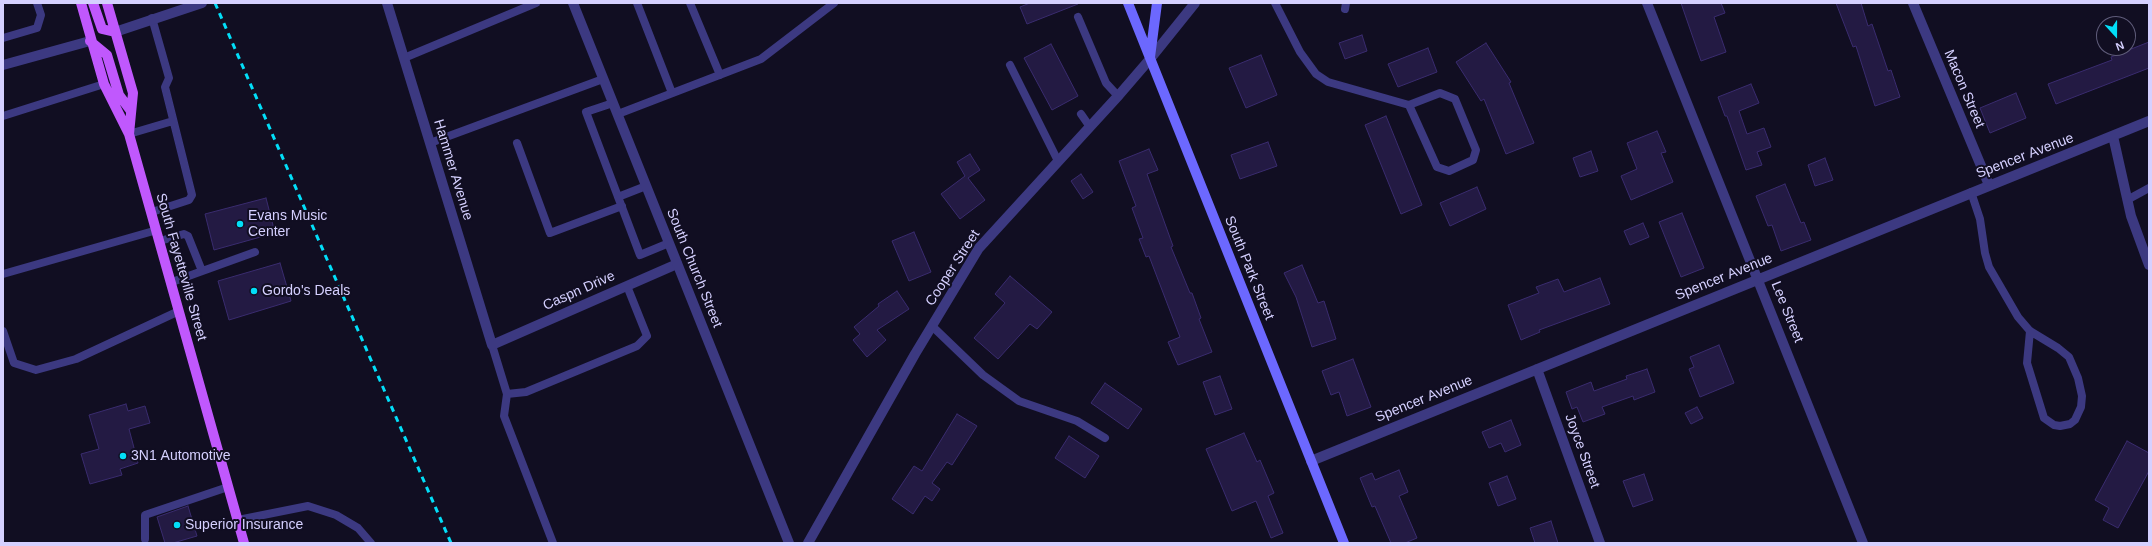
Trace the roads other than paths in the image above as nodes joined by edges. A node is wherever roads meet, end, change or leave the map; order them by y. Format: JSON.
{"nodes":[{"id":1,"x":37,"y":3,"type":"edge"},
{"id":2,"x":81,"y":3,"type":"edge"},
{"id":3,"x":93,"y":3,"type":"edge"},
{"id":4,"x":107,"y":3,"type":"edge"},
{"id":5,"x":202,"y":3,"type":"edge"},
{"id":6,"x":387,"y":3,"type":"edge"},
{"id":7,"x":536,"y":3,"type":"edge"},
{"id":8,"x":573,"y":3,"type":"edge"},
{"id":9,"x":637,"y":3,"type":"edge"},
{"id":10,"x":690,"y":3,"type":"edge"},
{"id":11,"x":834,"y":3,"type":"edge"},
{"id":12,"x":1128,"y":3,"type":"edge"},
{"id":13,"x":1157,"y":3,"type":"edge"},
{"id":14,"x":1195,"y":3,"type":"edge"},
{"id":15,"x":1275,"y":3,"type":"edge"},
{"id":16,"x":1647,"y":3,"type":"edge"},
{"id":17,"x":1913,"y":3,"type":"edge"},
{"id":18,"x":1078,"y":17,"type":"dead end"},
{"id":19,"x":152,"y":18,"type":"junction"},
{"id":20,"x":115,"y":32,"type":"junction"},
{"id":21,"x":3,"y":38,"type":"edge"},
{"id":22,"x":90,"y":40,"type":"junction"},
{"id":23,"x":404,"y":58,"type":"junction"},
{"id":24,"x":1150,"y":59,"type":"junction"},
{"id":25,"x":3,"y":65,"type":"edge"},
{"id":26,"x":1010,"y":65,"type":"dead end"},
{"id":27,"x":720,"y":75,"type":"junction"},
{"id":28,"x":603,"y":79,"type":"junction"},
{"id":29,"x":104,"y":84,"type":"junction"},
{"id":30,"x":672,"y":93,"type":"junction"},
{"id":31,"x":1118,"y":96,"type":"junction"},
{"id":32,"x":613,"y":103,"type":"junction"},
{"id":33,"x":1409,"y":105,"type":"junction"},
{"id":34,"x":131,"y":111,"type":"junction"},
{"id":35,"x":618,"y":114,"type":"junction"},
{"id":36,"x":1081,"y":114,"type":"dead end"},
{"id":37,"x":3,"y":116,"type":"edge"},
{"id":38,"x":173,"y":121,"type":"junction"},
{"id":39,"x":2149,"y":121,"type":"edge"},
{"id":40,"x":1090,"y":127,"type":"junction"},
{"id":41,"x":129,"y":134,"type":"junction"},
{"id":42,"x":2113,"y":136,"type":"junction"},
{"id":43,"x":430,"y":143,"type":"junction"},
{"id":44,"x":517,"y":143,"type":"dead end"},
{"id":45,"x":1058,"y":161,"type":"junction"},
{"id":46,"x":1989,"y":185,"type":"junction"},
{"id":47,"x":646,"y":186,"type":"junction"},
{"id":48,"x":2149,"y":188,"type":"edge"},
{"id":49,"x":1971,"y":192,"type":"junction"},
{"id":50,"x":618,"y":197,"type":"junction"},
{"id":51,"x":2127,"y":200,"type":"junction"},
{"id":52,"x":622,"y":206,"type":"junction"},
{"id":53,"x":152,"y":212,"type":"junction"},
{"id":54,"x":157,"y":230,"type":"junction"},
{"id":55,"x":160,"y":241,"type":"junction"},
{"id":56,"x":669,"y":243,"type":"junction"},
{"id":57,"x":255,"y":252,"type":"dead end"},
{"id":58,"x":677,"y":264,"type":"junction"},
{"id":59,"x":2149,"y":265,"type":"edge"},
{"id":60,"x":202,"y":271,"type":"junction"},
{"id":61,"x":3,"y":274,"type":"edge"},
{"id":62,"x":1759,"y":279,"type":"junction"},
{"id":63,"x":172,"y":282,"type":"junction"},
{"id":64,"x":626,"y":286,"type":"junction"},
{"id":65,"x":179,"y":311,"type":"junction"},
{"id":66,"x":932,"y":326,"type":"junction"},
{"id":67,"x":3,"y":331,"type":"edge"},
{"id":68,"x":2030,"y":331,"type":"junction"},
{"id":69,"x":492,"y":345,"type":"junction"},
{"id":70,"x":1537,"y":369,"type":"junction"},
{"id":71,"x":507,"y":394,"type":"junction"},
{"id":72,"x":1105,"y":438,"type":"dead end"},
{"id":73,"x":1311,"y":461,"type":"junction"},
{"id":74,"x":228,"y":487,"type":"junction"},
{"id":75,"x":238,"y":520,"type":"junction"},
{"id":76,"x":145,"y":539,"type":"dead end"},
{"id":77,"x":244,"y":543,"type":"edge"},
{"id":78,"x":371,"y":543,"type":"edge"},
{"id":79,"x":553,"y":543,"type":"edge"},
{"id":80,"x":789,"y":543,"type":"edge"},
{"id":81,"x":808,"y":543,"type":"edge"},
{"id":82,"x":1344,"y":543,"type":"edge"},
{"id":83,"x":1600,"y":543,"type":"edge"},
{"id":84,"x":1863,"y":543,"type":"edge"}],
"edges":[{"from":1,"to":21,"type":"lane"},
{"from":2,"to":22,"type":"main road","name":"South Fayetteville Street"},
{"from":3,"to":20,"type":"main road"},
{"from":4,"to":20,"type":"main road"},
{"from":5,"to":19,"type":"street"},
{"from":6,"to":23,"type":"street","name":"Hammer Avenue"},
{"from":7,"to":23,"type":"lane"},
{"from":8,"to":28,"type":"street","name":"South Church Street"},
{"from":9,"to":30,"type":"lane"},
{"from":10,"to":27,"type":"lane"},
{"from":11,"to":27,"type":"lane"},
{"from":12,"to":24,"type":"main road","name":"South Park Street"},
{"from":13,"to":24,"type":"main road"},
{"from":14,"to":24,"type":"street","name":"Cooper Street"},
{"from":15,"to":33,"type":"lane"},
{"from":16,"to":62,"type":"street","name":"Lee Street"},
{"from":17,"to":46,"type":"street","name":"Macon Street"},
{"from":18,"to":31,"type":"lane"},
{"from":19,"to":20,"type":"street"},
{"from":19,"to":38,"type":"lane"},
{"from":20,"to":34,"type":"main road"},
{"from":22,"to":25,"type":"street"},
{"from":22,"to":29,"type":"main road","name":"South Fayetteville Street"},
{"from":22,"to":34,"type":"main road"},
{"from":23,"to":43,"type":"street","name":"Hammer Avenue"},
{"from":24,"to":31,"type":"street","name":"Cooper Street"},
{"from":24,"to":73,"type":"main road","name":"South Park Street"},
{"from":26,"to":45,"type":"lane"},
{"from":27,"to":30,"type":"lane"},
{"from":28,"to":32,"type":"street","name":"South Church Street"},
{"from":28,"to":43,"type":"lane"},
{"from":29,"to":37,"type":"lane"},
{"from":29,"to":41,"type":"main road","name":"South Fayetteville Street"},
{"from":30,"to":35,"type":"lane"},
{"from":31,"to":40,"type":"street","name":"Cooper Street"},
{"from":32,"to":35,"type":"street","name":"South Church Street"},
{"from":32,"to":50,"type":"lane"},
{"from":33,"to":33,"type":"lane"},
{"from":34,"to":41,"type":"main road"},
{"from":35,"to":47,"type":"street","name":"South Church Street"},
{"from":36,"to":40,"type":"lane"},
{"from":38,"to":41,"type":"lane"},
{"from":38,"to":53,"type":"lane"},
{"from":39,"to":42,"type":"street","name":"Spencer Avenue"},
{"from":40,"to":45,"type":"street","name":"Cooper Street"},
{"from":41,"to":53,"type":"main road","name":"South Fayetteville Street"},
{"from":42,"to":46,"type":"street","name":"Spencer Avenue"},
{"from":42,"to":51,"type":"street"},
{"from":43,"to":69,"type":"street","name":"Hammer Avenue"},
{"from":44,"to":52,"type":"lane"},
{"from":45,"to":66,"type":"street","name":"Cooper Street"},
{"from":46,"to":49,"type":"street","name":"Spencer Avenue"},
{"from":47,"to":50,"type":"lane"},
{"from":47,"to":56,"type":"street","name":"South Church Street"},
{"from":48,"to":51,"type":"lane"},
{"from":49,"to":62,"type":"street","name":"Spencer Avenue"},
{"from":49,"to":68,"type":"lane"},
{"from":50,"to":52,"type":"lane"},
{"from":51,"to":59,"type":"street"},
{"from":52,"to":56,"type":"lane"},
{"from":53,"to":54,"type":"main road","name":"South Fayetteville Street"},
{"from":54,"to":55,"type":"main road","name":"South Fayetteville Street"},
{"from":54,"to":61,"type":"lane"},
{"from":55,"to":60,"type":"lane"},
{"from":55,"to":63,"type":"main road","name":"South Fayetteville Street"},
{"from":56,"to":58,"type":"street","name":"South Church Street"},
{"from":57,"to":60,"type":"lane"},
{"from":58,"to":64,"type":"street","name":"Caspn Drive"},
{"from":58,"to":80,"type":"street","name":"South Church Street"},
{"from":60,"to":63,"type":"lane"},
{"from":62,"to":70,"type":"street","name":"Spencer Avenue"},
{"from":62,"to":84,"type":"street","name":"Lee Street"},
{"from":63,"to":65,"type":"main road","name":"South Fayetteville Street"},
{"from":64,"to":69,"type":"street","name":"Caspn Drive"},
{"from":64,"to":71,"type":"lane"},
{"from":65,"to":67,"type":"lane"},
{"from":65,"to":74,"type":"main road","name":"South Fayetteville Street"},
{"from":66,"to":72,"type":"lane"},
{"from":66,"to":81,"type":"street","name":"Cooper Street"},
{"from":68,"to":68,"type":"lane"},
{"from":69,"to":71,"type":"lane"},
{"from":70,"to":73,"type":"street","name":"Spencer Avenue"},
{"from":70,"to":83,"type":"street","name":"Joyce Street"},
{"from":71,"to":79,"type":"lane"},
{"from":73,"to":82,"type":"main road","name":"South Park Street"},
{"from":74,"to":75,"type":"main road","name":"South Fayetteville Street"},
{"from":74,"to":76,"type":"lane"},
{"from":75,"to":77,"type":"main road","name":"South Fayetteville Street"},
{"from":75,"to":78,"type":"lane"}]}
